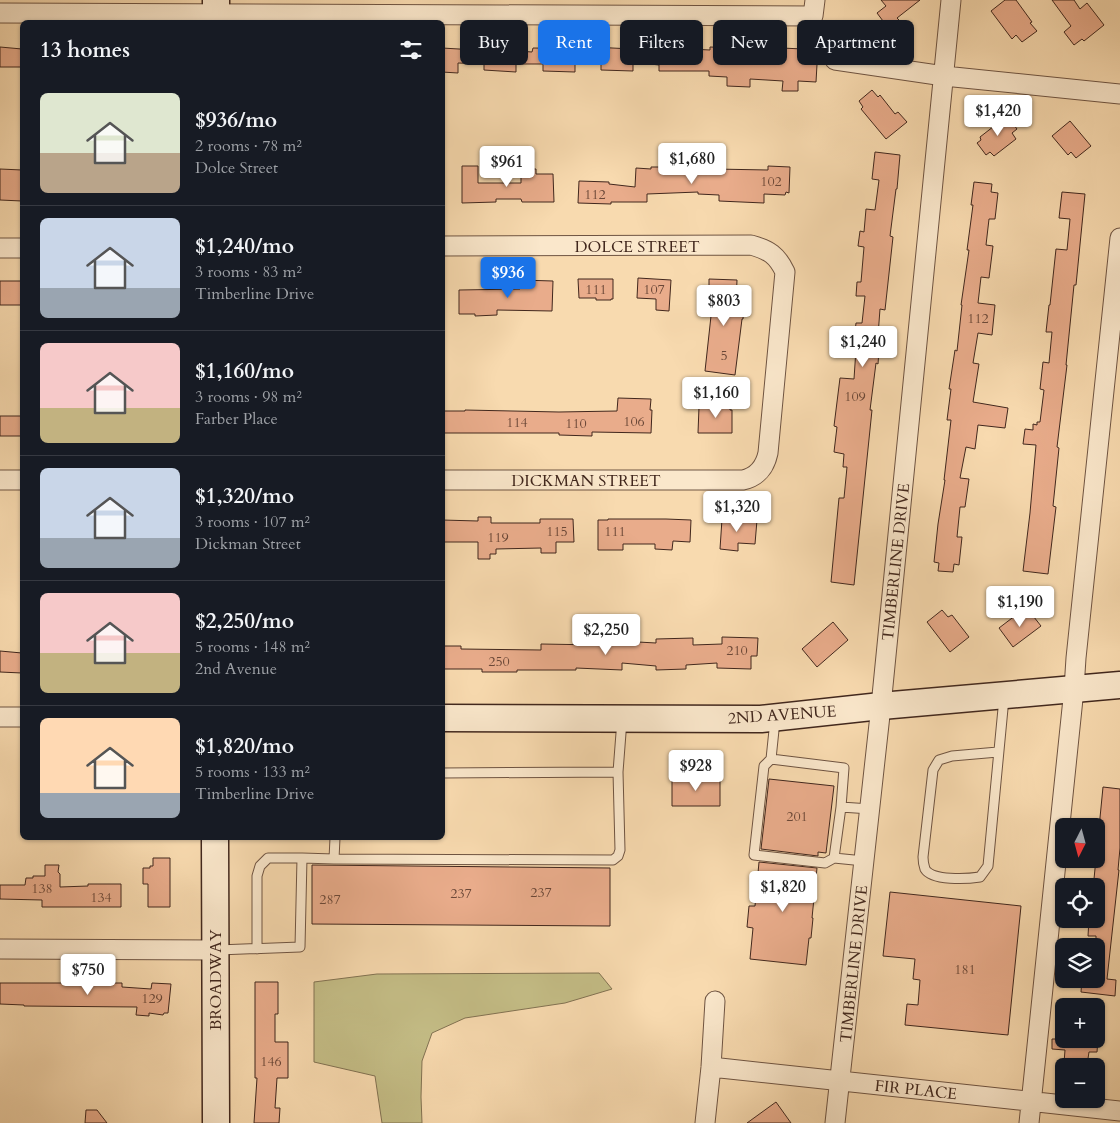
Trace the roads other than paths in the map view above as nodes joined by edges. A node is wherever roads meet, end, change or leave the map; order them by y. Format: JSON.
{"nodes":[{"id":1,"x":952,"y":0,"type":"edge"},
{"id":2,"x":814,"y":8,"type":"edge"},
{"id":3,"x":216,"y":12,"type":"edge"},
{"id":4,"x":0,"y":13,"type":"edge"},
{"id":5,"x":869,"y":65,"type":"edge"},
{"id":6,"x":944,"y":76,"type":"junction"},
{"id":7,"x":1120,"y":94,"type":"edge"},
{"id":8,"x":1120,"y":238,"type":"edge"},
{"id":9,"x":445,"y":246,"type":"edge"},
{"id":10,"x":0,"y":248,"type":"edge"},
{"id":11,"x":20,"y":248,"type":"edge"},
{"id":12,"x":758,"y":473,"type":"joint"},
{"id":13,"x":0,"y":480,"type":"edge"},
{"id":14,"x":20,"y":480,"type":"edge"},
{"id":15,"x":445,"y":480,"type":"edge"},
{"id":16,"x":1120,"y":685,"type":"edge"},
{"id":17,"x":1074,"y":689,"type":"junction"},
{"id":18,"x":1004,"y":695,"type":"junction"},
{"id":19,"x":880,"y":706,"type":"junction"},
{"id":20,"x":0,"y":717,"type":"edge"},
{"id":21,"x":20,"y":717,"type":"edge"},
{"id":22,"x":445,"y":718,"type":"edge"},
{"id":23,"x":774,"y":718,"type":"junction"},
{"id":24,"x":622,"y":719,"type":"junction"},
{"id":25,"x":998,"y":752,"type":"junction"},
{"id":26,"x":771,"y":759,"type":"junction"},
{"id":27,"x":618,"y":772,"type":"junction"},
{"id":28,"x":445,"y":773,"type":"edge"},
{"id":29,"x":841,"y":807,"type":"junction"},
{"id":30,"x":870,"y":809,"type":"junction"},
{"id":31,"x":215,"y":840,"type":"edge"},
{"id":32,"x":335,"y":840,"type":"edge"},
{"id":33,"x":302,"y":858,"type":"junction"},
{"id":34,"x":834,"y":858,"type":"junction"},
{"id":35,"x":334,"y":859,"type":"junction"},
{"id":36,"x":864,"y":861,"type":"junction"},
{"id":37,"x":257,"y":948,"type":"junction"},
{"id":38,"x":0,"y":949,"type":"edge"},
{"id":39,"x":215,"y":950,"type":"junction"},
{"id":40,"x":715,"y":1001,"type":"dead end"},
{"id":41,"x":711,"y":1067,"type":"junction"},
{"id":42,"x":840,"y":1081,"type":"junction"},
{"id":43,"x":1031,"y":1101,"type":"junction"},
{"id":44,"x":1120,"y":1111,"type":"edge"},
{"id":45,"x":216,"y":1123,"type":"edge"},
{"id":46,"x":705,"y":1123,"type":"edge"},
{"id":47,"x":835,"y":1123,"type":"edge"},
{"id":48,"x":1029,"y":1123,"type":"edge"}],
"edges":[{"from":1,"to":6,"type":"street","name":"TIMBERLINE DRIVE"},
{"from":2,"to":3,"type":"street"},
{"from":3,"to":4,"type":"street"},
{"from":5,"to":6,"type":"street"},
{"from":6,"to":7,"type":"street"},
{"from":6,"to":19,"type":"street","name":"TIMBERLINE DRIVE"},
{"from":8,"to":17,"type":"street"},
{"from":9,"to":12,"type":"street","name":"DOLCE STREET"},
{"from":10,"to":11,"type":"street"},
{"from":12,"to":15,"type":"street","name":"DICKMAN STREET"},
{"from":13,"to":14,"type":"street"},
{"from":16,"to":17,"type":"street","name":"2ND AVENUE"},
{"from":17,"to":18,"type":"street","name":"2ND AVENUE"},
{"from":17,"to":43,"type":"street"},
{"from":18,"to":19,"type":"street","name":"2ND AVENUE"},
{"from":18,"to":25,"type":"lane"},
{"from":19,"to":23,"type":"street","name":"2ND AVENUE"},
{"from":19,"to":30,"type":"street","name":"TIMBERLINE DRIVE"},
{"from":20,"to":21,"type":"street"},
{"from":22,"to":24,"type":"street","name":"2ND AVENUE"},
{"from":23,"to":24,"type":"street","name":"2ND AVENUE"},
{"from":23,"to":26,"type":"lane"},
{"from":24,"to":27,"type":"lane"},
{"from":25,"to":25,"type":"lane"},
{"from":26,"to":29,"type":"lane"},
{"from":26,"to":34,"type":"lane"},
{"from":27,"to":28,"type":"lane"},
{"from":27,"to":35,"type":"lane"},
{"from":29,"to":30,"type":"lane"},
{"from":29,"to":34,"type":"lane"},
{"from":30,"to":36,"type":"street","name":"TIMBERLINE DRIVE"},
{"from":31,"to":39,"type":"street","name":"BROADWAY"},
{"from":32,"to":35,"type":"lane"},
{"from":33,"to":35,"type":"lane"},
{"from":33,"to":37,"type":"lane"},
{"from":33,"to":37,"type":"lane"},
{"from":34,"to":36,"type":"lane"},
{"from":36,"to":42,"type":"street","name":"TIMBERLINE DRIVE"},
{"from":37,"to":39,"type":"lane"},
{"from":38,"to":39,"type":"street"},
{"from":39,"to":45,"type":"street","name":"BROADWAY"},
{"from":40,"to":41,"type":"street"},
{"from":41,"to":42,"type":"street","name":"FIR PLACE"},
{"from":41,"to":46,"type":"street"},
{"from":42,"to":43,"type":"street","name":"FIR PLACE"},
{"from":42,"to":47,"type":"street","name":"TIMBERLINE DRIVE"},
{"from":43,"to":44,"type":"street","name":"FIR PLACE"},
{"from":43,"to":48,"type":"street"}]}
